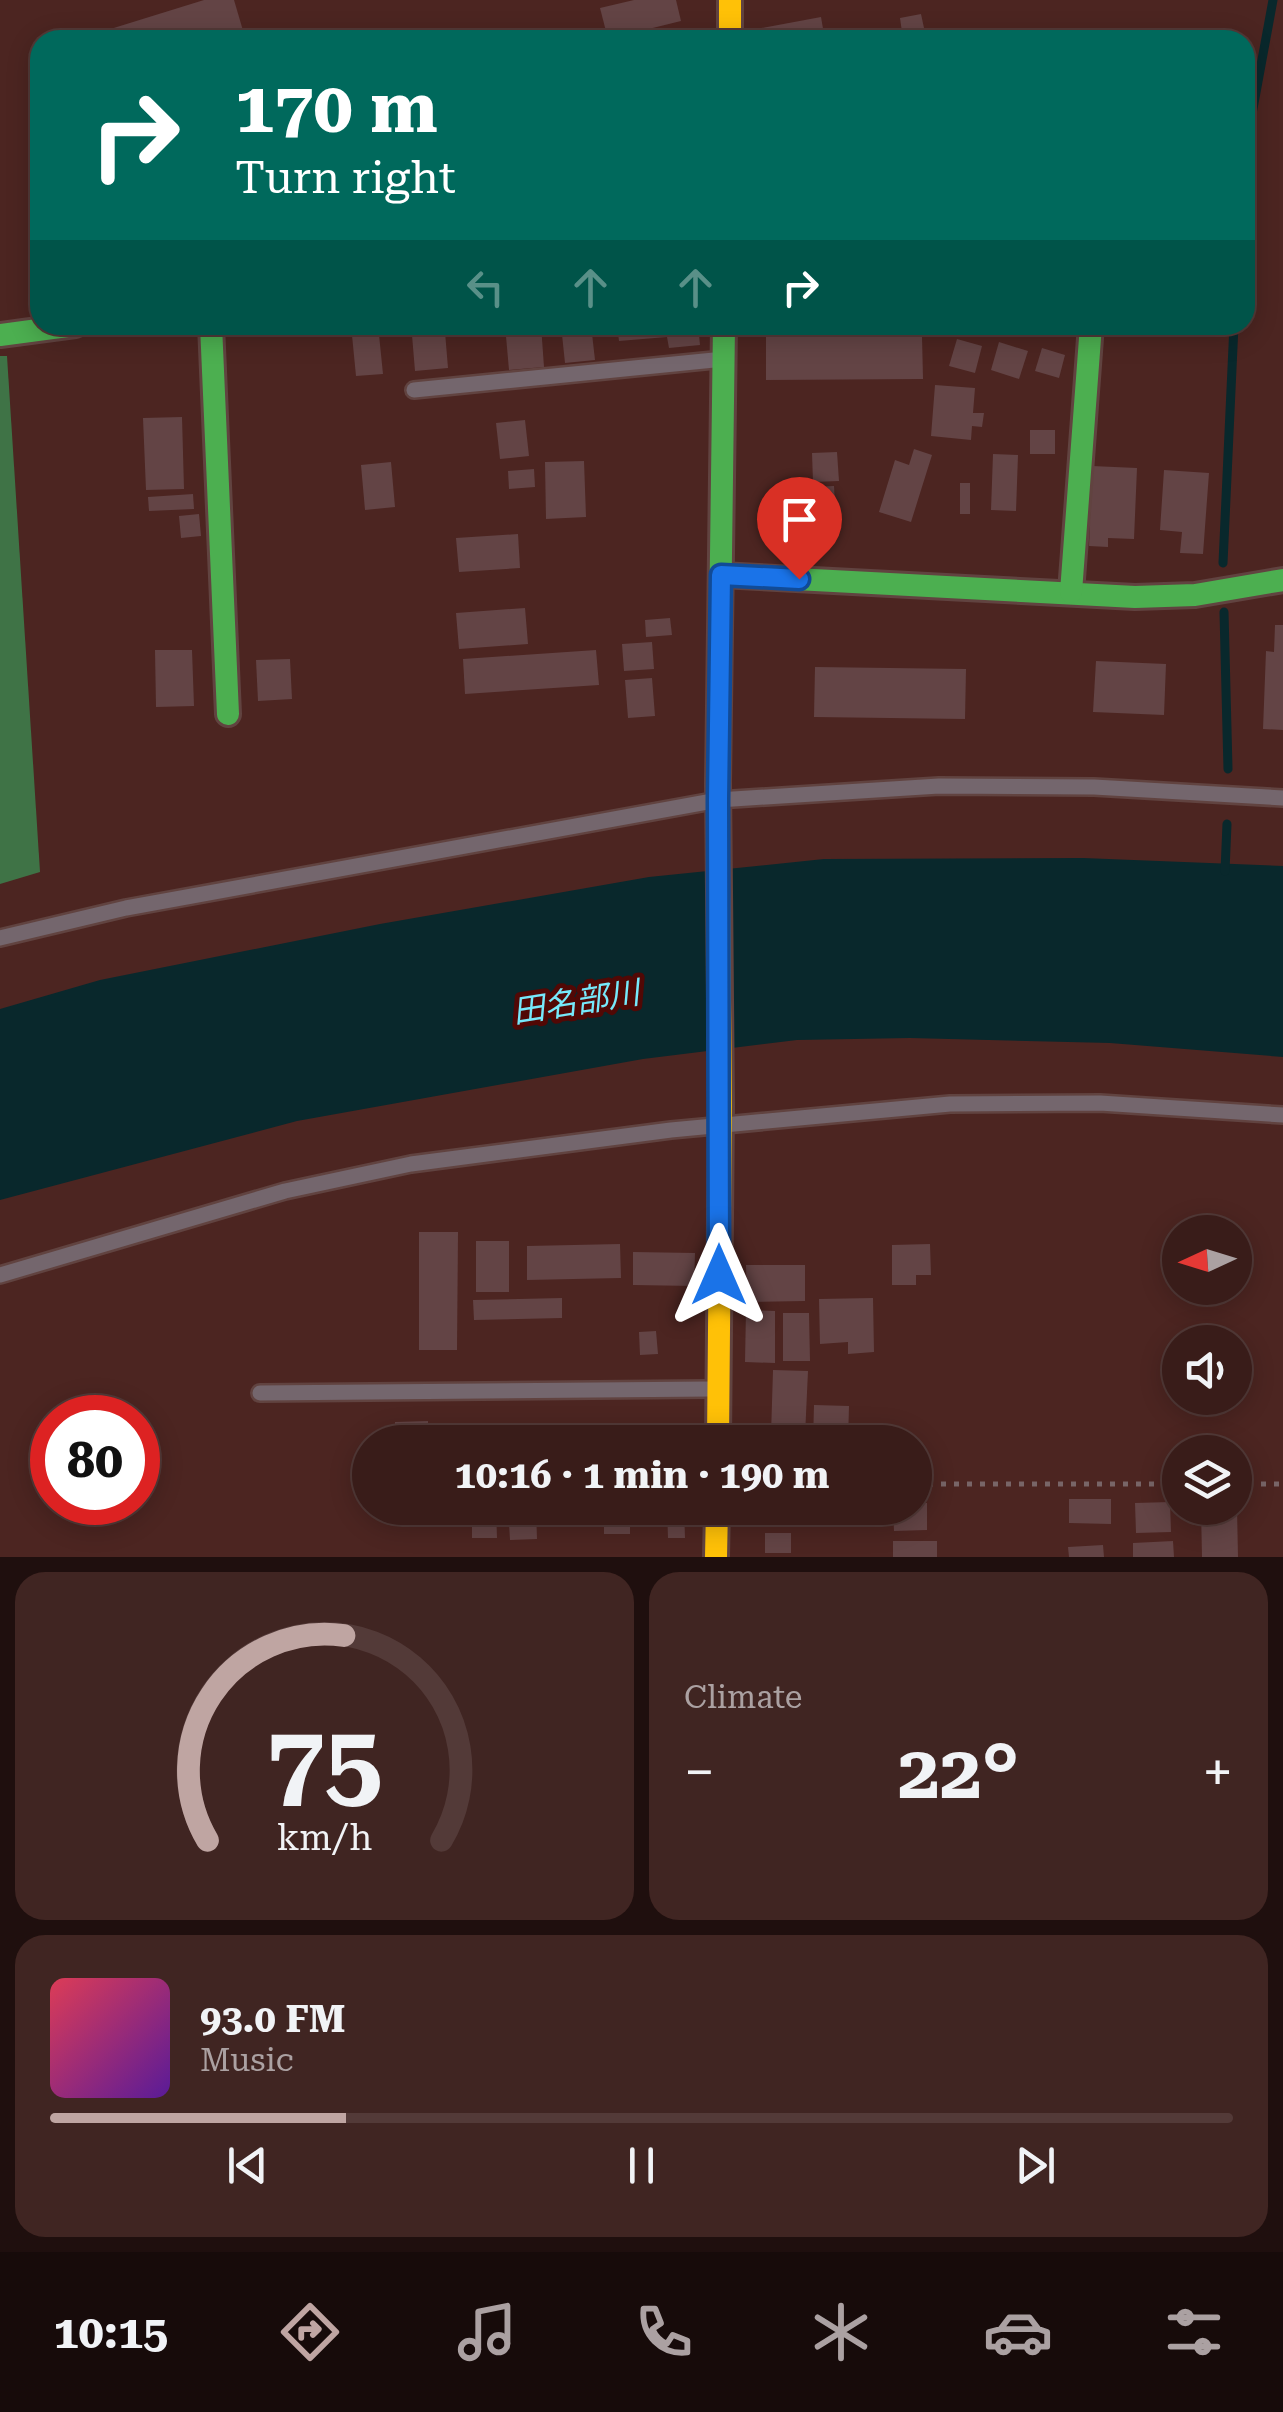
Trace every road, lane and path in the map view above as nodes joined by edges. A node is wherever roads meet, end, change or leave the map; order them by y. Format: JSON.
{"nodes":[{"id":1,"x":730,"y":0,"type":"edge"},
{"id":2,"x":730,"y":30,"type":"edge"},
{"id":3,"x":30,"y":332,"type":"edge"},
{"id":4,"x":210,"y":335,"type":"edge"},
{"id":5,"x":724,"y":335,"type":"edge"},
{"id":6,"x":1089,"y":335,"type":"edge"},
{"id":7,"x":0,"y":336,"type":"edge"},
{"id":8,"x":724,"y":358,"type":"junction"},
{"id":9,"x":414,"y":390,"type":"dead end"},
{"id":10,"x":721,"y":575,"type":"junction"},
{"id":11,"x":1283,"y":580,"type":"edge"},
{"id":12,"x":1070,"y":592,"type":"junction"},
{"id":13,"x":228,"y":714,"type":"dead end"},
{"id":14,"x":1283,"y":798,"type":"edge"},
{"id":15,"x":718,"y":812,"type":"junction"},
{"id":16,"x":0,"y":938,"type":"edge"},
{"id":17,"x":720,"y":1115,"type":"junction"},
{"id":18,"x":1283,"y":1115,"type":"edge"},
{"id":19,"x":0,"y":1274,"type":"edge"},
{"id":20,"x":719,"y":1388,"type":"junction"},
{"id":21,"x":260,"y":1393,"type":"dead end"},
{"id":22,"x":718,"y":1425,"type":"edge"},
{"id":23,"x":932,"y":1484,"type":"edge"},
{"id":24,"x":1162,"y":1484,"type":"edge"},
{"id":25,"x":1252,"y":1484,"type":"edge"},
{"id":26,"x":1283,"y":1484,"type":"edge"},
{"id":27,"x":717,"y":1525,"type":"edge"},
{"id":28,"x":716,"y":1557,"type":"edge"}],
"edges":[{"from":1,"to":2,"type":"main road"},
{"from":3,"to":7,"type":"main road"},
{"from":4,"to":13,"type":"main road"},
{"from":5,"to":8,"type":"main road"},
{"from":6,"to":12,"type":"main road"},
{"from":8,"to":9,"type":"lane"},
{"from":8,"to":10,"type":"main road"},
{"from":10,"to":12,"type":"main road"},
{"from":10,"to":15,"type":"main road"},
{"from":11,"to":12,"type":"main road"},
{"from":14,"to":15,"type":"lane"},
{"from":15,"to":16,"type":"lane"},
{"from":15,"to":17,"type":"main road"},
{"from":17,"to":18,"type":"lane"},
{"from":17,"to":19,"type":"lane"},
{"from":17,"to":20,"type":"main road"},
{"from":20,"to":21,"type":"lane"},
{"from":20,"to":22,"type":"main road"},
{"from":23,"to":24,"type":"path"},
{"from":25,"to":26,"type":"path"},
{"from":27,"to":28,"type":"main road"}]}
